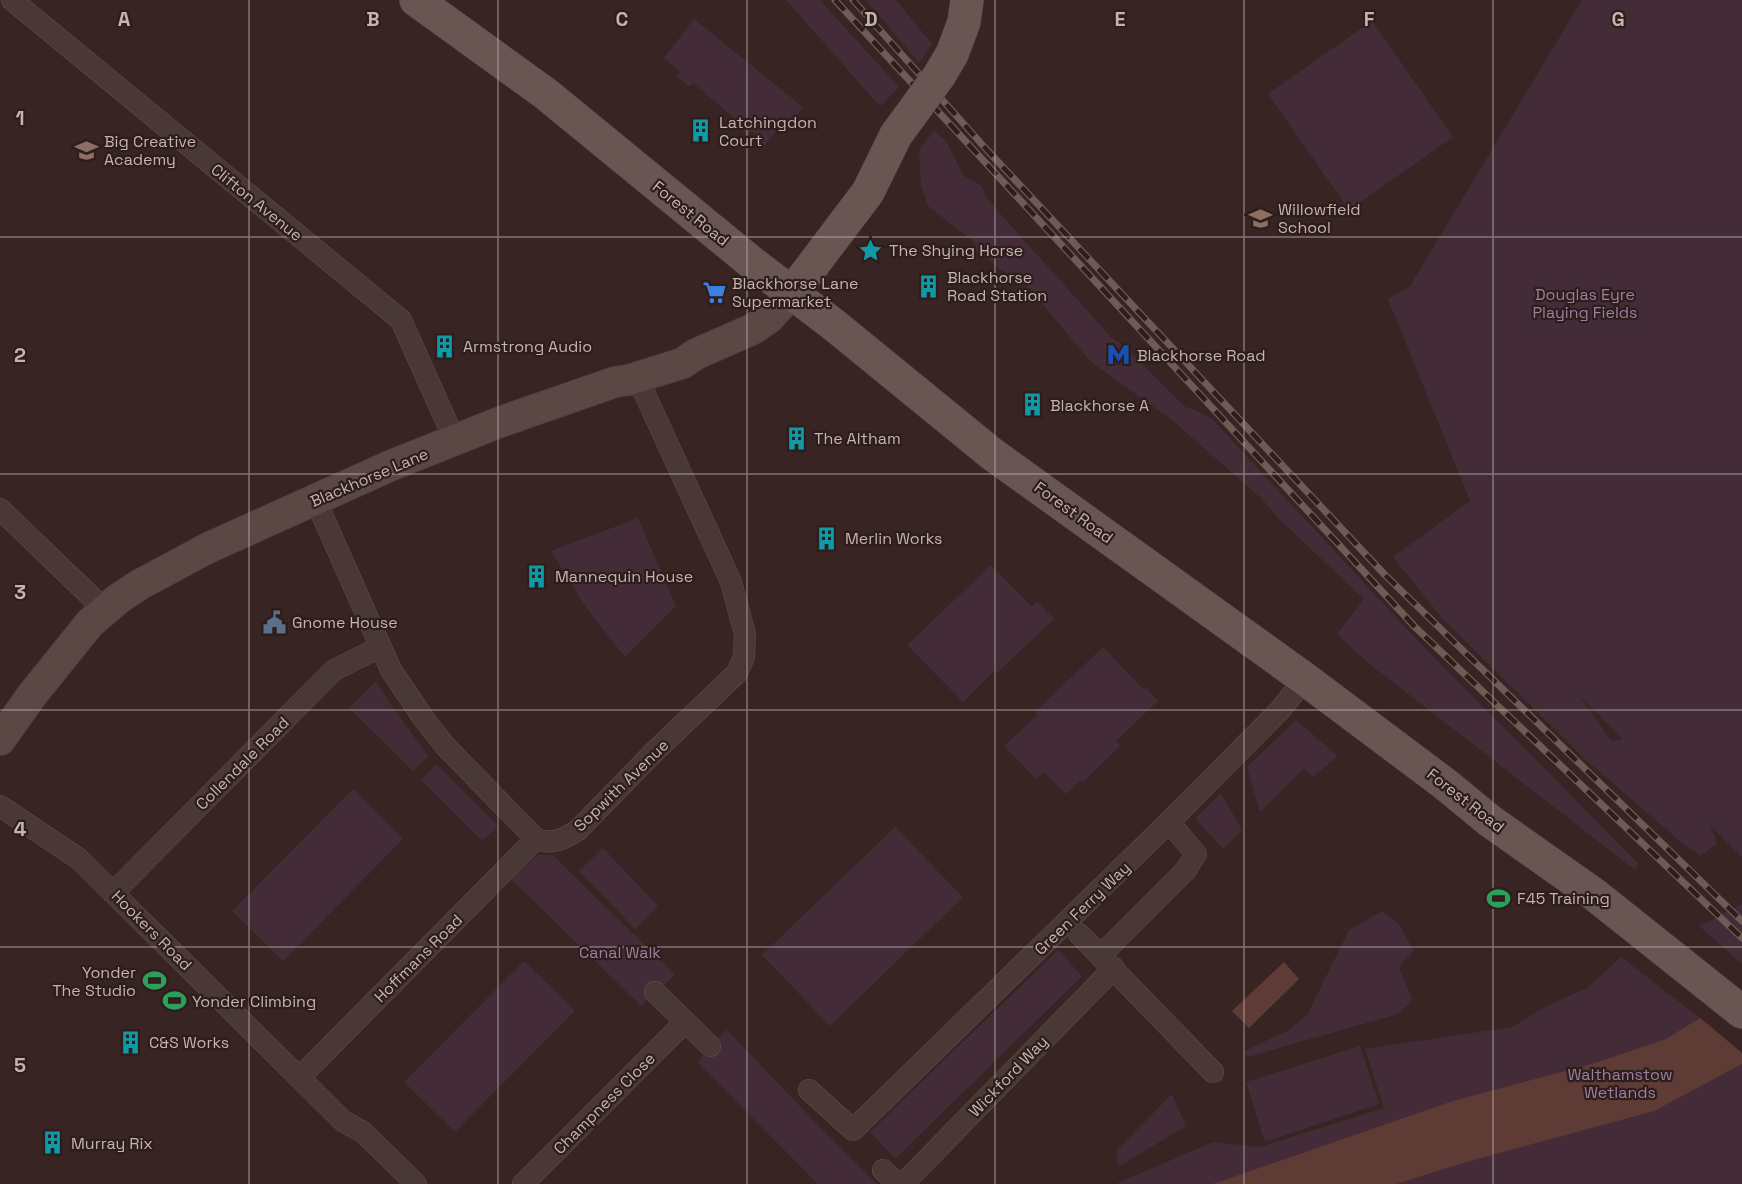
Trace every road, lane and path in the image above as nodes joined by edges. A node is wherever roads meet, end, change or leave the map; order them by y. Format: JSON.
{"nodes":[{"id":1,"x":12,"y":0,"type":"edge"},
{"id":2,"x":416,"y":0,"type":"edge"},
{"id":3,"x":967,"y":0,"type":"edge"},
{"id":4,"x":791,"y":294,"type":"junction"},
{"id":5,"x":637,"y":377,"type":"junction"},
{"id":6,"x":455,"y":441,"type":"junction"},
{"id":7,"x":315,"y":499,"type":"junction"},
{"id":8,"x":0,"y":509,"type":"edge"},
{"id":9,"x":105,"y":610,"type":"junction"},
{"id":10,"x":380,"y":647,"type":"junction"},
{"id":11,"x":1305,"y":679,"type":"junction"},
{"id":12,"x":0,"y":740,"type":"edge"},
{"id":13,"x":0,"y":806,"type":"edge"},
{"id":14,"x":1169,"y":822,"type":"junction"},
{"id":15,"x":536,"y":839,"type":"junction"},
{"id":16,"x":114,"y":892,"type":"junction"},
{"id":17,"x":1079,"y":934,"type":"dead end"},
{"id":18,"x":1107,"y":962,"type":"junction"},
{"id":19,"x":655,"y":992,"type":"dead end"},
{"id":20,"x":1742,"y":1012,"type":"edge"},
{"id":21,"x":685,"y":1022,"type":"junction"},
{"id":22,"x":710,"y":1046,"type":"dead end"},
{"id":23,"x":1213,"y":1072,"type":"dead end"},
{"id":24,"x":300,"y":1077,"type":"junction"},
{"id":25,"x":809,"y":1090,"type":"dead end"},
{"id":26,"x":416,"y":1184,"type":"edge"},
{"id":27,"x":523,"y":1184,"type":"edge"},
{"id":28,"x":903,"y":1184,"type":"edge"}],
"edges":[{"from":1,"to":6,"type":"street","name":"Clifton Avenue"},
{"from":2,"to":4,"type":"main road","name":"Forest Road"},
{"from":3,"to":4,"type":"main road","bridge":true},
{"from":4,"to":5,"type":"main road","name":"Blackhorse Lane"},
{"from":4,"to":11,"type":"main road","name":"Forest Road"},
{"from":5,"to":6,"type":"main road","name":"Blackhorse Lane"},
{"from":5,"to":15,"type":"street","name":"Sopwith Avenue"},
{"from":6,"to":7,"type":"main road","name":"Blackhorse Lane"},
{"from":7,"to":9,"type":"main road","name":"Blackhorse Lane"},
{"from":7,"to":10,"type":"street"},
{"from":8,"to":9,"type":"street"},
{"from":9,"to":12,"type":"main road","name":"Blackhorse Lane"},
{"from":10,"to":15,"type":"street"},
{"from":10,"to":16,"type":"street","name":"Collendale Road"},
{"from":11,"to":14,"type":"street","name":"Green Ferry Way"},
{"from":11,"to":20,"type":"main road","name":"Forest Road"},
{"from":13,"to":16,"type":"street","name":"Hookers Road"},
{"from":14,"to":18,"type":"street","name":"Wickford Way"},
{"from":14,"to":25,"type":"street","name":"Green Ferry Way"},
{"from":15,"to":24,"type":"street","name":"Hoffmans Road"},
{"from":16,"to":24,"type":"street","name":"Hookers Road"},
{"from":17,"to":18,"type":"street"},
{"from":18,"to":23,"type":"street"},
{"from":18,"to":28,"type":"street","name":"Wickford Way"},
{"from":19,"to":21,"type":"street"},
{"from":21,"to":22,"type":"street"},
{"from":21,"to":27,"type":"street","name":"Champness Close"},
{"from":24,"to":26,"type":"street","name":"Hookers Road"}]}
